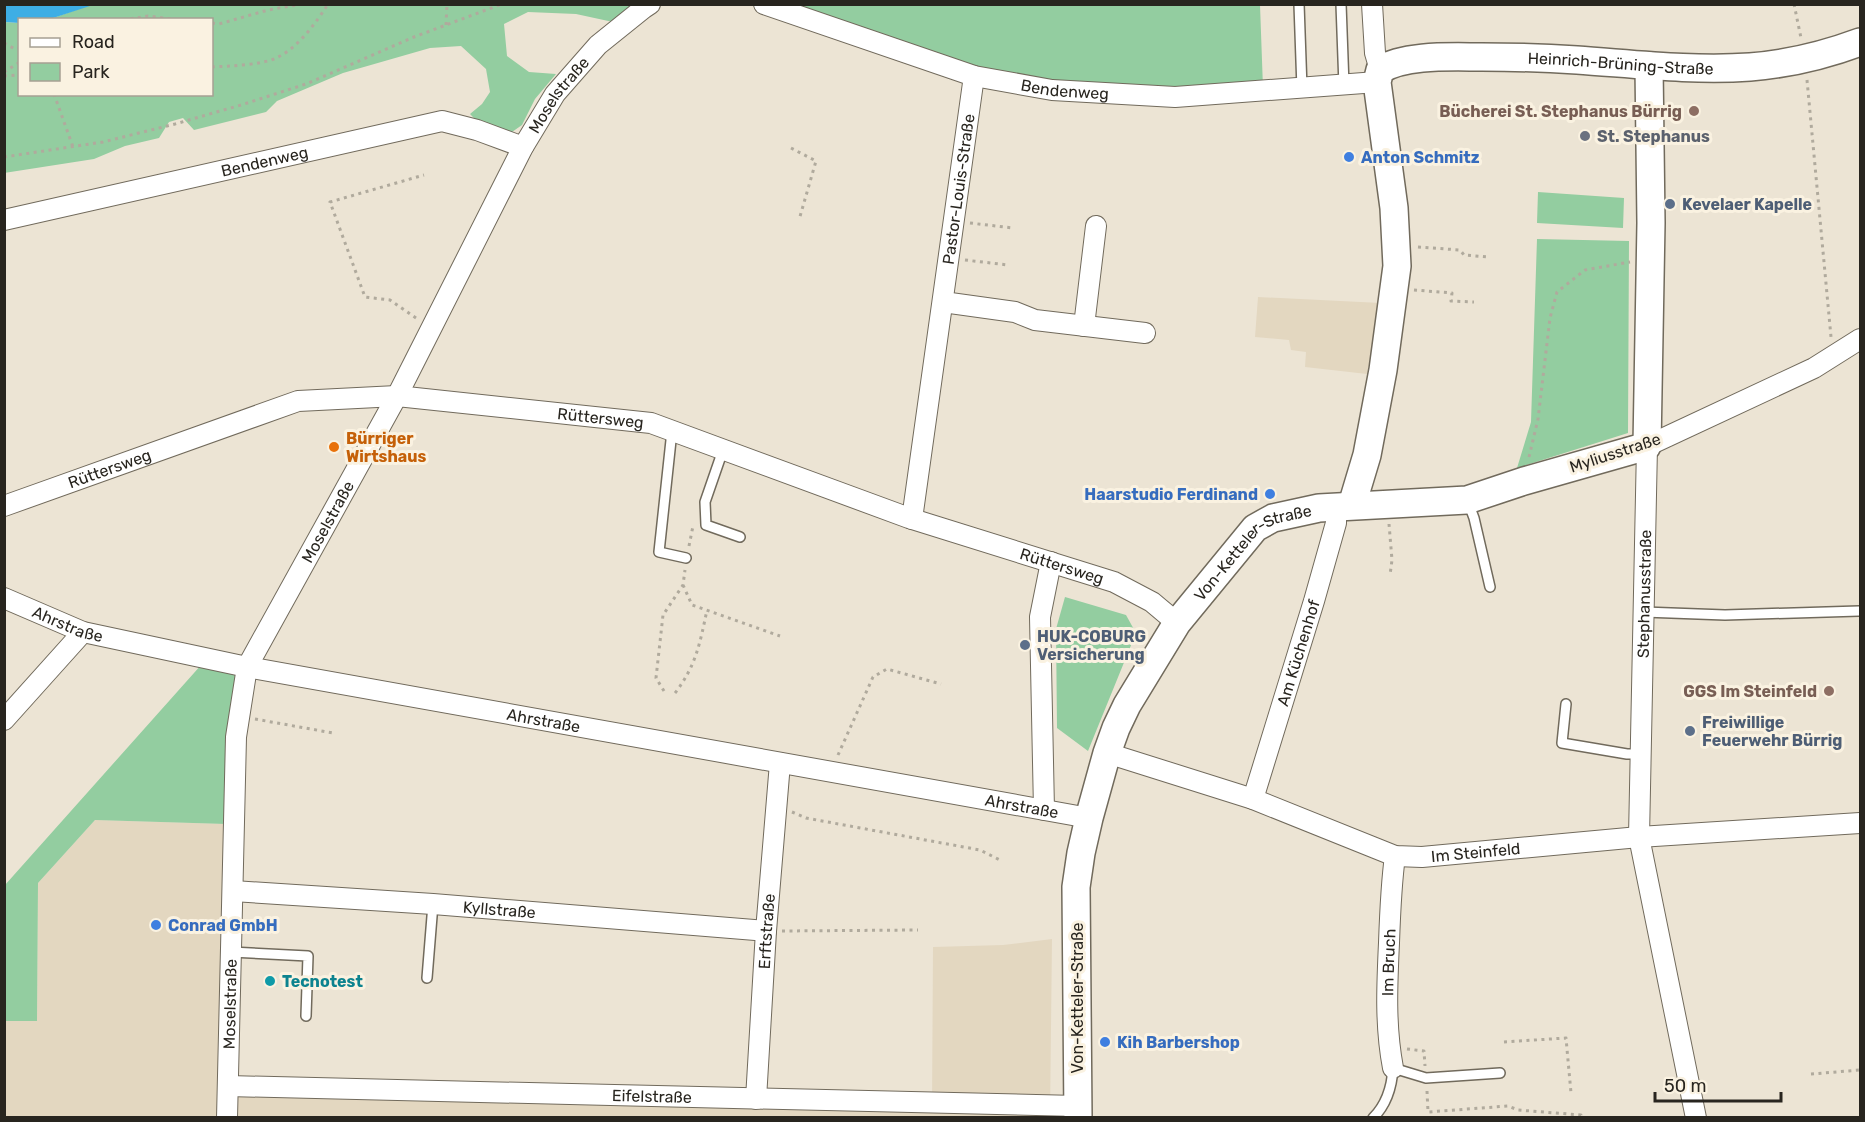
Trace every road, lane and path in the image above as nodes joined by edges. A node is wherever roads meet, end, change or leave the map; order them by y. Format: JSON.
{"nodes":[{"id":1,"x":302,"y":4,"type":"edge"},
{"id":2,"x":328,"y":4,"type":"edge"},
{"id":3,"x":447,"y":4,"type":"edge"},
{"id":4,"x":502,"y":4,"type":"edge"},
{"id":5,"x":650,"y":4,"type":"edge"},
{"id":6,"x":764,"y":4,"type":"edge"},
{"id":7,"x":1299,"y":4,"type":"edge"},
{"id":8,"x":1341,"y":4,"type":"edge"},
{"id":9,"x":1372,"y":4,"type":"edge"},
{"id":10,"x":1794,"y":4,"type":"edge"},
{"id":11,"x":136,"y":18,"type":"edge"},
{"id":12,"x":164,"y":18,"type":"edge"},
{"id":13,"x":213,"y":23,"type":"edge"},
{"id":14,"x":446,"y":25,"type":"junction"},
{"id":15,"x":1860,"y":42,"type":"edge"},
{"id":16,"x":4,"y":43,"type":"edge"},
{"id":17,"x":18,"y":48,"type":"edge"},
{"id":18,"x":1805,"y":60,"type":"junction"},
{"id":19,"x":18,"y":63,"type":"edge"},
{"id":20,"x":1649,"y":66,"type":"junction"},
{"id":21,"x":213,"y":67,"type":"edge"},
{"id":22,"x":4,"y":72,"type":"edge"},
{"id":23,"x":974,"y":76,"type":"junction"},
{"id":24,"x":1378,"y":76,"type":"junction"},
{"id":25,"x":1344,"y":86,"type":"junction"},
{"id":26,"x":1302,"y":89,"type":"junction"},
{"id":27,"x":55,"y":96,"type":"edge"},
{"id":28,"x":73,"y":147,"type":"junction"},
{"id":29,"x":523,"y":147,"type":"junction"},
{"id":30,"x":791,"y":148,"type":"dead end"},
{"id":31,"x":4,"y":157,"type":"edge"},
{"id":32,"x":424,"y":175,"type":"dead end"},
{"id":33,"x":4,"y":220,"type":"edge"},
{"id":34,"x":799,"y":220,"type":"dead end"},
{"id":35,"x":953,"y":221,"type":"junction"},
{"id":36,"x":1096,"y":226,"type":"dead end"},
{"id":37,"x":1013,"y":228,"type":"dead end"},
{"id":38,"x":1397,"y":246,"type":"junction"},
{"id":39,"x":1488,"y":257,"type":"dead end"},
{"id":40,"x":949,"y":259,"type":"junction"},
{"id":41,"x":1650,"y":259,"type":"junction"},
{"id":42,"x":1008,"y":265,"type":"dead end"},
{"id":43,"x":1394,"y":289,"type":"junction"},
{"id":44,"x":943,"y":302,"type":"junction"},
{"id":45,"x":1474,"y":302,"type":"dead end"},
{"id":46,"x":1084,"y":326,"type":"junction"},
{"id":47,"x":431,"y":328,"type":"junction"},
{"id":48,"x":1145,"y":333,"type":"dead end"},
{"id":49,"x":1860,"y":339,"type":"edge"},
{"id":50,"x":1832,"y":356,"type":"junction"},
{"id":51,"x":397,"y":396,"type":"junction"},
{"id":52,"x":672,"y":431,"type":"junction"},
{"id":53,"x":1647,"y":446,"type":"junction"},
{"id":54,"x":723,"y":450,"type":"junction"},
{"id":55,"x":1524,"y":481,"type":"junction"},
{"id":56,"x":1467,"y":500,"type":"junction"},
{"id":57,"x":1387,"y":504,"type":"junction"},
{"id":58,"x":4,"y":506,"type":"edge"},
{"id":59,"x":1344,"y":506,"type":"junction"},
{"id":60,"x":912,"y":519,"type":"junction"},
{"id":61,"x":740,"y":537,"type":"dead end"},
{"id":62,"x":686,"y":558,"type":"dead end"},
{"id":63,"x":1052,"y":562,"type":"junction"},
{"id":64,"x":1390,"y":576,"type":"dead end"},
{"id":65,"x":683,"y":585,"type":"dead end"},
{"id":66,"x":1490,"y":587,"type":"dead end"},
{"id":67,"x":4,"y":598,"type":"edge"},
{"id":68,"x":707,"y":610,"type":"junction"},
{"id":69,"x":1859,"y":611,"type":"dead end"},
{"id":70,"x":1644,"y":612,"type":"junction"},
{"id":71,"x":1177,"y":623,"type":"junction"},
{"id":72,"x":83,"y":632,"type":"junction"},
{"id":73,"x":780,"y":636,"type":"dead end"},
{"id":74,"x":247,"y":667,"type":"junction"},
{"id":75,"x":941,"y":684,"type":"dead end"},
{"id":76,"x":675,"y":693,"type":"dead end"},
{"id":77,"x":1566,"y":704,"type":"dead end"},
{"id":78,"x":239,"y":716,"type":"junction"},
{"id":79,"x":4,"y":720,"type":"edge"},
{"id":80,"x":333,"y":733,"type":"dead end"},
{"id":81,"x":1107,"y":753,"type":"junction"},
{"id":82,"x":1641,"y":754,"type":"junction"},
{"id":83,"x":780,"y":763,"type":"junction"},
{"id":84,"x":830,"y":771,"type":"junction"},
{"id":85,"x":1254,"y":799,"type":"junction"},
{"id":86,"x":777,"y":805,"type":"junction"},
{"id":87,"x":1044,"y":810,"type":"junction"},
{"id":88,"x":1089,"y":818,"type":"junction"},
{"id":89,"x":1860,"y":822,"type":"edge"},
{"id":90,"x":1639,"y":837,"type":"junction"},
{"id":91,"x":1395,"y":856,"type":"junction"},
{"id":92,"x":1000,"y":860,"type":"dead end"},
{"id":93,"x":232,"y":891,"type":"junction"},
{"id":94,"x":433,"y":904,"type":"junction"},
{"id":95,"x":918,"y":930,"type":"dead end"},
{"id":96,"x":766,"y":931,"type":"junction"},
{"id":97,"x":231,"y":952,"type":"junction"},
{"id":98,"x":427,"y":978,"type":"dead end"},
{"id":99,"x":306,"y":1016,"type":"dead end"},
{"id":100,"x":1504,"y":1042,"type":"dead end"},
{"id":101,"x":1393,"y":1068,"type":"junction"},
{"id":102,"x":1860,"y":1070,"type":"edge"},
{"id":103,"x":1500,"y":1073,"type":"dead end"},
{"id":104,"x":1811,"y":1074,"type":"dead end"},
{"id":105,"x":228,"y":1086,"type":"junction"},
{"id":106,"x":1571,"y":1093,"type":"dead end"},
{"id":107,"x":756,"y":1099,"type":"junction"},
{"id":108,"x":1508,"y":1106,"type":"dead end"},
{"id":109,"x":1077,"y":1112,"type":"edge"},
{"id":110,"x":1428,"y":1112,"type":"dead end"},
{"id":111,"x":227,"y":1118,"type":"edge"},
{"id":112,"x":1373,"y":1118,"type":"edge"},
{"id":113,"x":1429,"y":1118,"type":"edge"},
{"id":114,"x":1581,"y":1118,"type":"edge"},
{"id":115,"x":1696,"y":1118,"type":"edge"}],
"edges":[{"from":1,"to":13,"type":"path"},
{"from":2,"to":21,"type":"path"},
{"from":3,"to":14,"type":"path"},
{"from":4,"to":14,"type":"path"},
{"from":5,"to":29,"type":"street","name":"Moselstraße"},
{"from":6,"to":23,"type":"street","name":"Bendenweg"},
{"from":7,"to":26,"type":"lane"},
{"from":8,"to":25,"type":"lane"},
{"from":9,"to":24,"type":"street"},
{"from":10,"to":18,"type":"path"},
{"from":11,"to":12,"type":"path"},
{"from":14,"to":28,"type":"path"},
{"from":15,"to":18,"type":"street","name":"Heinrich-Brüning-Straße"},
{"from":16,"to":17,"type":"path"},
{"from":18,"to":20,"type":"street","name":"Heinrich-Brüning-Straße"},
{"from":18,"to":50,"type":"path"},
{"from":19,"to":22,"type":"path"},
{"from":20,"to":24,"type":"street","name":"Heinrich-Brüning-Straße"},
{"from":20,"to":41,"type":"street","name":"Stephanusstraße"},
{"from":23,"to":26,"type":"street","name":"Bendenweg"},
{"from":23,"to":35,"type":"street","name":"Pastor-Louis-Straße"},
{"from":24,"to":25,"type":"street","name":"Bendenweg"},
{"from":24,"to":38,"type":"street"},
{"from":25,"to":26,"type":"street","name":"Bendenweg"},
{"from":27,"to":28,"type":"path"},
{"from":28,"to":31,"type":"path"},
{"from":29,"to":33,"type":"street","name":"Bendenweg"},
{"from":29,"to":47,"type":"street","name":"Moselstraße"},
{"from":30,"to":34,"type":"path"},
{"from":32,"to":47,"type":"path"},
{"from":35,"to":37,"type":"path"},
{"from":35,"to":40,"type":"street","name":"Pastor-Louis-Straße"},
{"from":36,"to":46,"type":"street"},
{"from":38,"to":39,"type":"path"},
{"from":38,"to":43,"type":"street"},
{"from":40,"to":42,"type":"path"},
{"from":40,"to":44,"type":"street","name":"Pastor-Louis-Straße"},
{"from":41,"to":53,"type":"street","name":"Stephanusstraße"},
{"from":41,"to":55,"type":"path"},
{"from":43,"to":45,"type":"path"},
{"from":43,"to":59,"type":"street"},
{"from":44,"to":46,"type":"street"},
{"from":44,"to":60,"type":"street","name":"Pastor-Louis-Straße"},
{"from":46,"to":48,"type":"street"},
{"from":47,"to":51,"type":"street","name":"Moselstraße"},
{"from":49,"to":50,"type":"street","name":"Myliusstraße"},
{"from":50,"to":53,"type":"street","name":"Myliusstraße"},
{"from":51,"to":52,"type":"street","name":"Rüttersweg"},
{"from":51,"to":58,"type":"street","name":"Rüttersweg"},
{"from":51,"to":74,"type":"street","name":"Moselstraße"},
{"from":52,"to":54,"type":"street","name":"Rüttersweg"},
{"from":52,"to":62,"type":"lane"},
{"from":53,"to":55,"type":"street","name":"Myliusstraße"},
{"from":53,"to":70,"type":"street","name":"Stephanusstraße"},
{"from":54,"to":60,"type":"street","name":"Rüttersweg"},
{"from":54,"to":61,"type":"lane"},
{"from":55,"to":56,"type":"street","name":"Myliusstraße"},
{"from":56,"to":57,"type":"street","name":"Myliusstraße"},
{"from":56,"to":66,"type":"lane"},
{"from":57,"to":59,"type":"street","name":"Myliusstraße"},
{"from":57,"to":64,"type":"path"},
{"from":59,"to":71,"type":"street","name":"Von-Ketteler-Straße"},
{"from":59,"to":85,"type":"street","name":"Am Küchenhof"},
{"from":60,"to":63,"type":"street","name":"Rüttersweg"},
{"from":63,"to":71,"type":"street","name":"Rüttersweg"},
{"from":63,"to":87,"type":"street"},
{"from":65,"to":68,"type":"path"},
{"from":67,"to":72,"type":"street","name":"Ahrstraße"},
{"from":68,"to":73,"type":"path"},
{"from":68,"to":76,"type":"path"},
{"from":69,"to":70,"type":"lane"},
{"from":70,"to":82,"type":"street","name":"Stephanusstraße"},
{"from":71,"to":81,"type":"street","name":"Von-Ketteler-Straße"},
{"from":72,"to":74,"type":"street","name":"Ahrstraße"},
{"from":72,"to":79,"type":"street"},
{"from":74,"to":78,"type":"street","name":"Moselstraße"},
{"from":74,"to":83,"type":"street","name":"Ahrstraße"},
{"from":75,"to":84,"type":"path"},
{"from":77,"to":82,"type":"lane"},
{"from":78,"to":80,"type":"path"},
{"from":78,"to":93,"type":"street","name":"Moselstraße"},
{"from":81,"to":85,"type":"street","name":"Im Steinfeld"},
{"from":81,"to":88,"type":"street","name":"Von-Ketteler-Straße"},
{"from":82,"to":90,"type":"street","name":"Stephanusstraße"},
{"from":83,"to":84,"type":"street","name":"Ahrstraße"},
{"from":83,"to":86,"type":"street","name":"Erftstraße"},
{"from":84,"to":87,"type":"street","name":"Ahrstraße"},
{"from":85,"to":91,"type":"street","name":"Im Steinfeld"},
{"from":86,"to":92,"type":"path"},
{"from":86,"to":96,"type":"street","name":"Erftstraße"},
{"from":87,"to":88,"type":"street","name":"Ahrstraße"},
{"from":88,"to":109,"type":"street","name":"Von-Ketteler-Straße"},
{"from":89,"to":90,"type":"street","name":"Im Steinfeld"},
{"from":90,"to":91,"type":"street","name":"Im Steinfeld"},
{"from":90,"to":115,"type":"street","name":"Stephanusstraße"},
{"from":91,"to":101,"type":"street","name":"Im Bruch"},
{"from":93,"to":94,"type":"street","name":"Kyllstraße"},
{"from":93,"to":97,"type":"street","name":"Moselstraße"},
{"from":94,"to":96,"type":"street","name":"Kyllstraße"},
{"from":94,"to":98,"type":"lane"},
{"from":95,"to":96,"type":"path"},
{"from":96,"to":107,"type":"street","name":"Erftstraße"},
{"from":97,"to":99,"type":"lane"},
{"from":97,"to":105,"type":"street","name":"Moselstraße"},
{"from":100,"to":106,"type":"path"},
{"from":101,"to":103,"type":"lane"},
{"from":101,"to":112,"type":"lane"},
{"from":102,"to":104,"type":"path"},
{"from":105,"to":107,"type":"street","name":"Eifelstraße"},
{"from":105,"to":111,"type":"street","name":"Moselstraße"},
{"from":107,"to":109,"type":"street","name":"Eifelstraße"},
{"from":108,"to":114,"type":"path"},
{"from":110,"to":113,"type":"path"}]}
